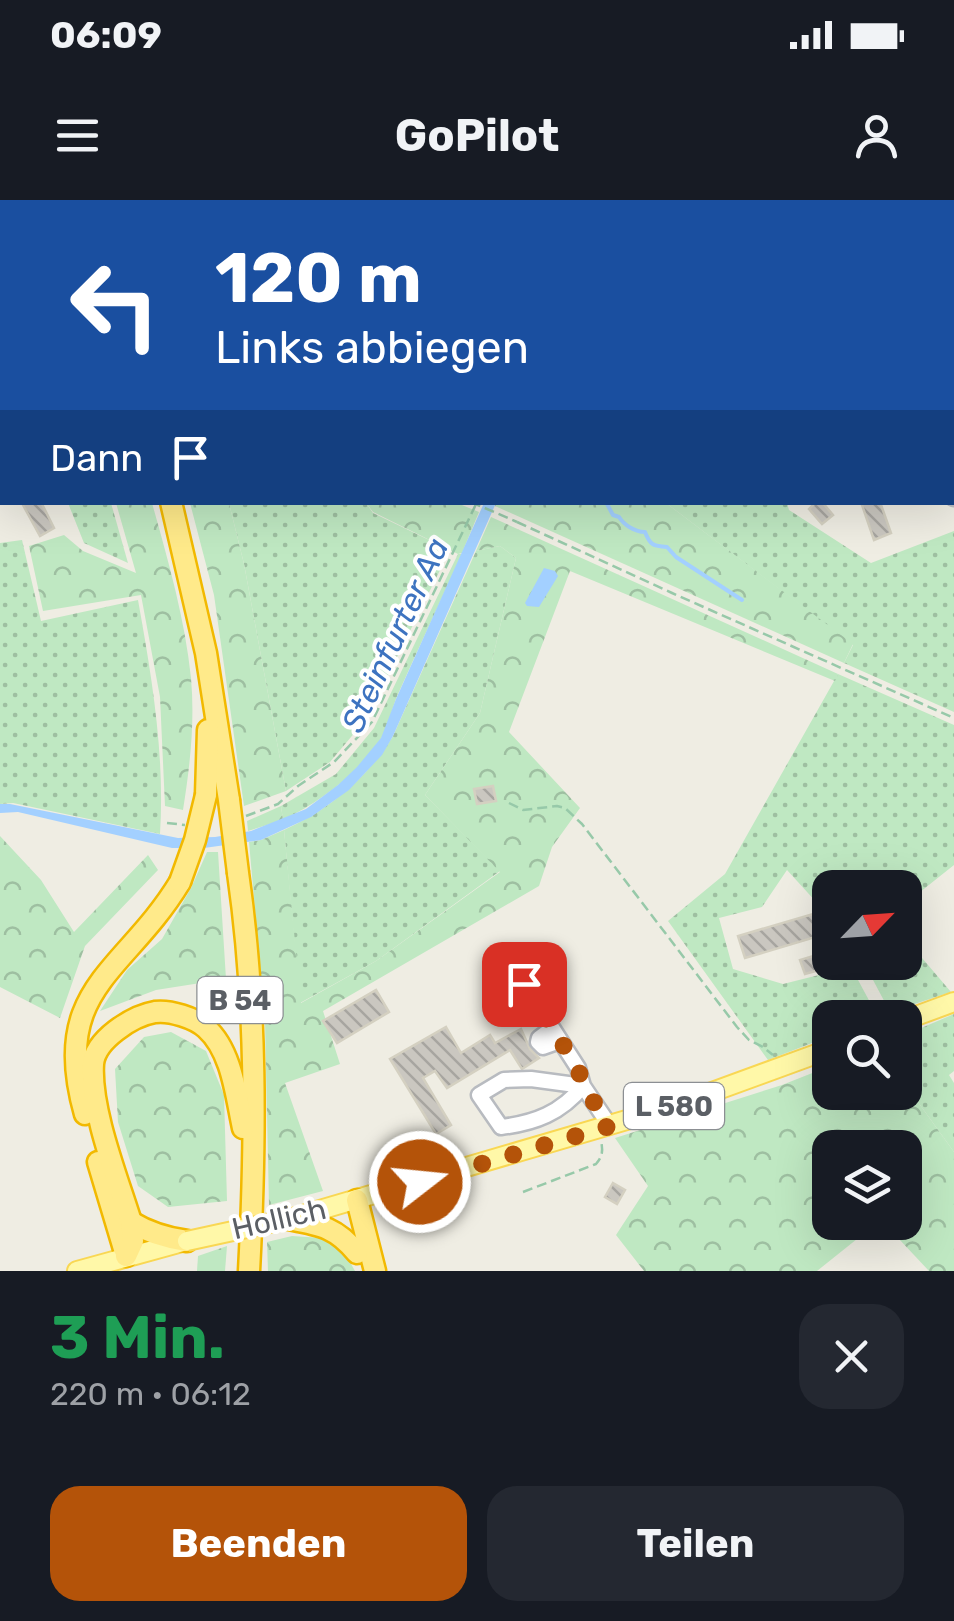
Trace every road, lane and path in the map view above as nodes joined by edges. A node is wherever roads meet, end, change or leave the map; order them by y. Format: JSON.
{"nodes":[{"id":1,"x":172,"y":505,"type":"edge"},
{"id":2,"x":473,"y":505,"type":"edge"},
{"id":3,"x":480,"y":505,"type":"edge"},
{"id":4,"x":206,"y":652,"type":"junction"},
{"id":5,"x":954,"y":718,"type":"edge"},
{"id":6,"x":509,"y":802,"type":"dead end"},
{"id":7,"x":246,"y":816,"type":"dead end"},
{"id":8,"x":167,"y":823,"type":"dead end"},
{"id":9,"x":195,"y":826,"type":"dead end"},
{"id":10,"x":238,"y":873,"type":"junction"},
{"id":11,"x":524,"y":984,"type":"dead end"},
{"id":12,"x":954,"y":1002,"type":"edge"},
{"id":13,"x":922,"y":1014,"type":"edge"},
{"id":14,"x":812,"y":1056,"type":"edge"},
{"id":15,"x":780,"y":1069,"type":"junction"},
{"id":16,"x":583,"y":1086,"type":"junction"},
{"id":17,"x":242,"y":1128,"type":"junction"},
{"id":18,"x":604,"y":1128,"type":"junction"},
{"id":19,"x":523,"y":1192,"type":"dead end"},
{"id":20,"x":357,"y":1200,"type":"junction"},
{"id":21,"x":288,"y":1219,"type":"junction"},
{"id":22,"x":131,"y":1222,"type":"junction"},
{"id":23,"x":187,"y":1241,"type":"junction"},
{"id":24,"x":126,"y":1256,"type":"junction"},
{"id":25,"x":360,"y":1262,"type":"edge"},
{"id":26,"x":76,"y":1271,"type":"edge"},
{"id":27,"x":239,"y":1271,"type":"edge"},
{"id":28,"x":250,"y":1271,"type":"edge"},
{"id":29,"x":375,"y":1271,"type":"edge"}],
"edges":[{"from":1,"to":4,"type":"highway","number":"B 54"},
{"from":2,"to":7,"type":"path"},
{"from":3,"to":5,"type":"path","bridge":true},
{"from":4,"to":10,"type":"highway","number":"B 54","bridge":true},
{"from":4,"to":24,"type":"highway","bridge":true},
{"from":6,"to":15,"type":"path"},
{"from":8,"to":9,"type":"path"},
{"from":10,"to":17,"type":"highway","number":"B 54"},
{"from":10,"to":28,"type":"highway","number":"B 54"},
{"from":11,"to":16,"type":"lane"},
{"from":12,"to":13,"type":"main road"},
{"from":14,"to":15,"type":"main road","name":"Hollich","number":"L 580"},
{"from":15,"to":18,"type":"main road","name":"Hollich","number":"L 580"},
{"from":16,"to":16,"type":"lane"},
{"from":16,"to":18,"type":"lane"},
{"from":17,"to":22,"type":"highway"},
{"from":17,"to":27,"type":"highway","number":"B 54"},
{"from":18,"to":19,"type":"path"},
{"from":18,"to":20,"type":"main road","name":"Hollich","number":"L 580"},
{"from":20,"to":21,"type":"main road","name":"Hollich","number":"L 580"},
{"from":20,"to":25,"type":"highway"},
{"from":20,"to":29,"type":"highway"},
{"from":21,"to":23,"type":"main road","name":"Hollich","number":"L 580","bridge":true},
{"from":21,"to":25,"type":"highway"},
{"from":22,"to":23,"type":"highway"},
{"from":22,"to":24,"type":"highway"},
{"from":23,"to":24,"type":"main road","name":"Hollich","number":"L 580"},
{"from":24,"to":26,"type":"main road","number":"L 580"}]}
